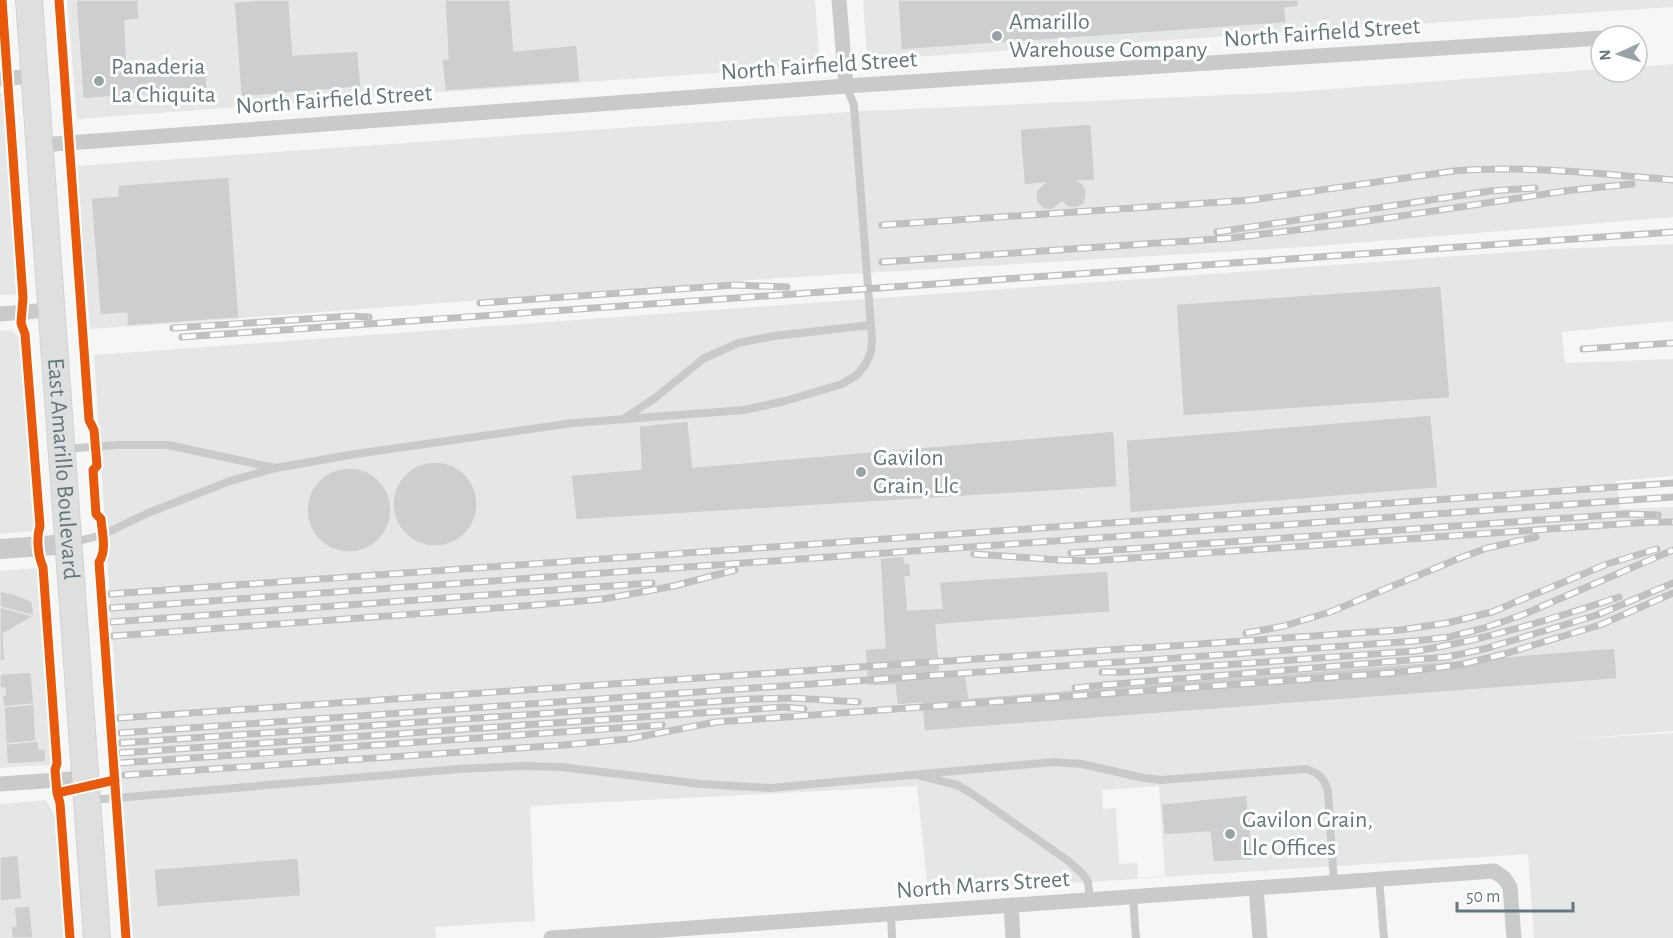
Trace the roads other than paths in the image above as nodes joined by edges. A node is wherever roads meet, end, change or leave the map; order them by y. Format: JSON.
{"nodes":[{"id":1,"x":29,"y":0,"type":"edge"},
{"id":2,"x":839,"y":0,"type":"edge"},
{"id":3,"x":1589,"y":39,"type":"edge"},
{"id":4,"x":34,"y":76,"type":"junction"},
{"id":5,"x":0,"y":79,"type":"edge"},
{"id":6,"x":846,"y":86,"type":"junction"},
{"id":7,"x":40,"y":145,"type":"junction"},
{"id":8,"x":50,"y":310,"type":"junction"},
{"id":9,"x":0,"y":314,"type":"edge"},
{"id":10,"x":871,"y":325,"type":"junction"},
{"id":11,"x":624,"y":419,"type":"junction"},
{"id":12,"x":61,"y":449,"type":"junction"},
{"id":13,"x":276,"y":468,"type":"junction"},
{"id":14,"x":69,"y":544,"type":"junction"},
{"id":15,"x":0,"y":549,"type":"edge"},
{"id":16,"x":914,"y":775,"type":"junction"},
{"id":17,"x":0,"y":784,"type":"edge"},
{"id":18,"x":86,"y":789,"type":"junction"},
{"id":19,"x":1379,"y":878,"type":"junction"},
{"id":20,"x":1334,"y":882,"type":"junction"},
{"id":21,"x":1256,"y":888,"type":"junction"},
{"id":22,"x":1133,"y":897,"type":"junction"},
{"id":23,"x":1090,"y":900,"type":"junction"},
{"id":24,"x":1011,"y":905,"type":"junction"},
{"id":25,"x":891,"y":914,"type":"junction"},
{"id":26,"x":768,"y":930,"type":"edge"},
{"id":27,"x":650,"y":934,"type":"edge"},
{"id":28,"x":97,"y":938,"type":"edge"},
{"id":29,"x":551,"y":938,"type":"edge"},
{"id":30,"x":892,"y":938,"type":"edge"},
{"id":31,"x":1014,"y":938,"type":"edge"},
{"id":32,"x":1136,"y":938,"type":"edge"},
{"id":33,"x":1260,"y":938,"type":"edge"},
{"id":34,"x":1384,"y":938,"type":"edge"},
{"id":35,"x":1514,"y":938,"type":"edge"}],
"edges":[{"from":1,"to":4,"type":"highway","name":"East Amarillo Boulevard"},
{"from":2,"to":6,"type":"street"},
{"from":3,"to":6,"type":"street","name":"North Fairfield Street"},
{"from":4,"to":5,"type":"street"},
{"from":4,"to":7,"type":"highway","name":"East Amarillo Boulevard"},
{"from":6,"to":7,"type":"street","name":"North Fairfield Street"},
{"from":6,"to":10,"type":"lane"},
{"from":7,"to":8,"type":"highway","name":"East Amarillo Boulevard"},
{"from":8,"to":9,"type":"street"},
{"from":8,"to":12,"type":"highway","name":"East Amarillo Boulevard"},
{"from":10,"to":11,"type":"lane"},
{"from":10,"to":11,"type":"lane"},
{"from":11,"to":13,"type":"lane"},
{"from":12,"to":13,"type":"lane"},
{"from":12,"to":14,"type":"highway","name":"East Amarillo Boulevard"},
{"from":13,"to":14,"type":"lane"},
{"from":14,"to":15,"type":"street"},
{"from":14,"to":18,"type":"highway","name":"East Amarillo Boulevard"},
{"from":16,"to":18,"type":"lane"},
{"from":16,"to":20,"type":"lane"},
{"from":16,"to":23,"type":"lane"},
{"from":17,"to":18,"type":"street"},
{"from":18,"to":28,"type":"highway","name":"East Amarillo Boulevard"},
{"from":19,"to":20,"type":"street","name":"North Marrs Street"},
{"from":19,"to":34,"type":"lane"},
{"from":19,"to":35,"type":"street","name":"North Marrs Street"},
{"from":20,"to":21,"type":"street","name":"North Marrs Street"},
{"from":21,"to":22,"type":"street","name":"North Marrs Street"},
{"from":21,"to":33,"type":"street"},
{"from":22,"to":23,"type":"street","name":"North Marrs Street"},
{"from":22,"to":32,"type":"lane"},
{"from":23,"to":24,"type":"street","name":"North Marrs Street"},
{"from":24,"to":25,"type":"street","name":"North Marrs Street"},
{"from":24,"to":31,"type":"street"},
{"from":25,"to":26,"type":"street","name":"North Marrs Street"},
{"from":25,"to":30,"type":"lane"},
{"from":26,"to":27,"type":"street","name":"North Marrs Street"},
{"from":27,"to":29,"type":"street","name":"North Marrs Street"}]}
